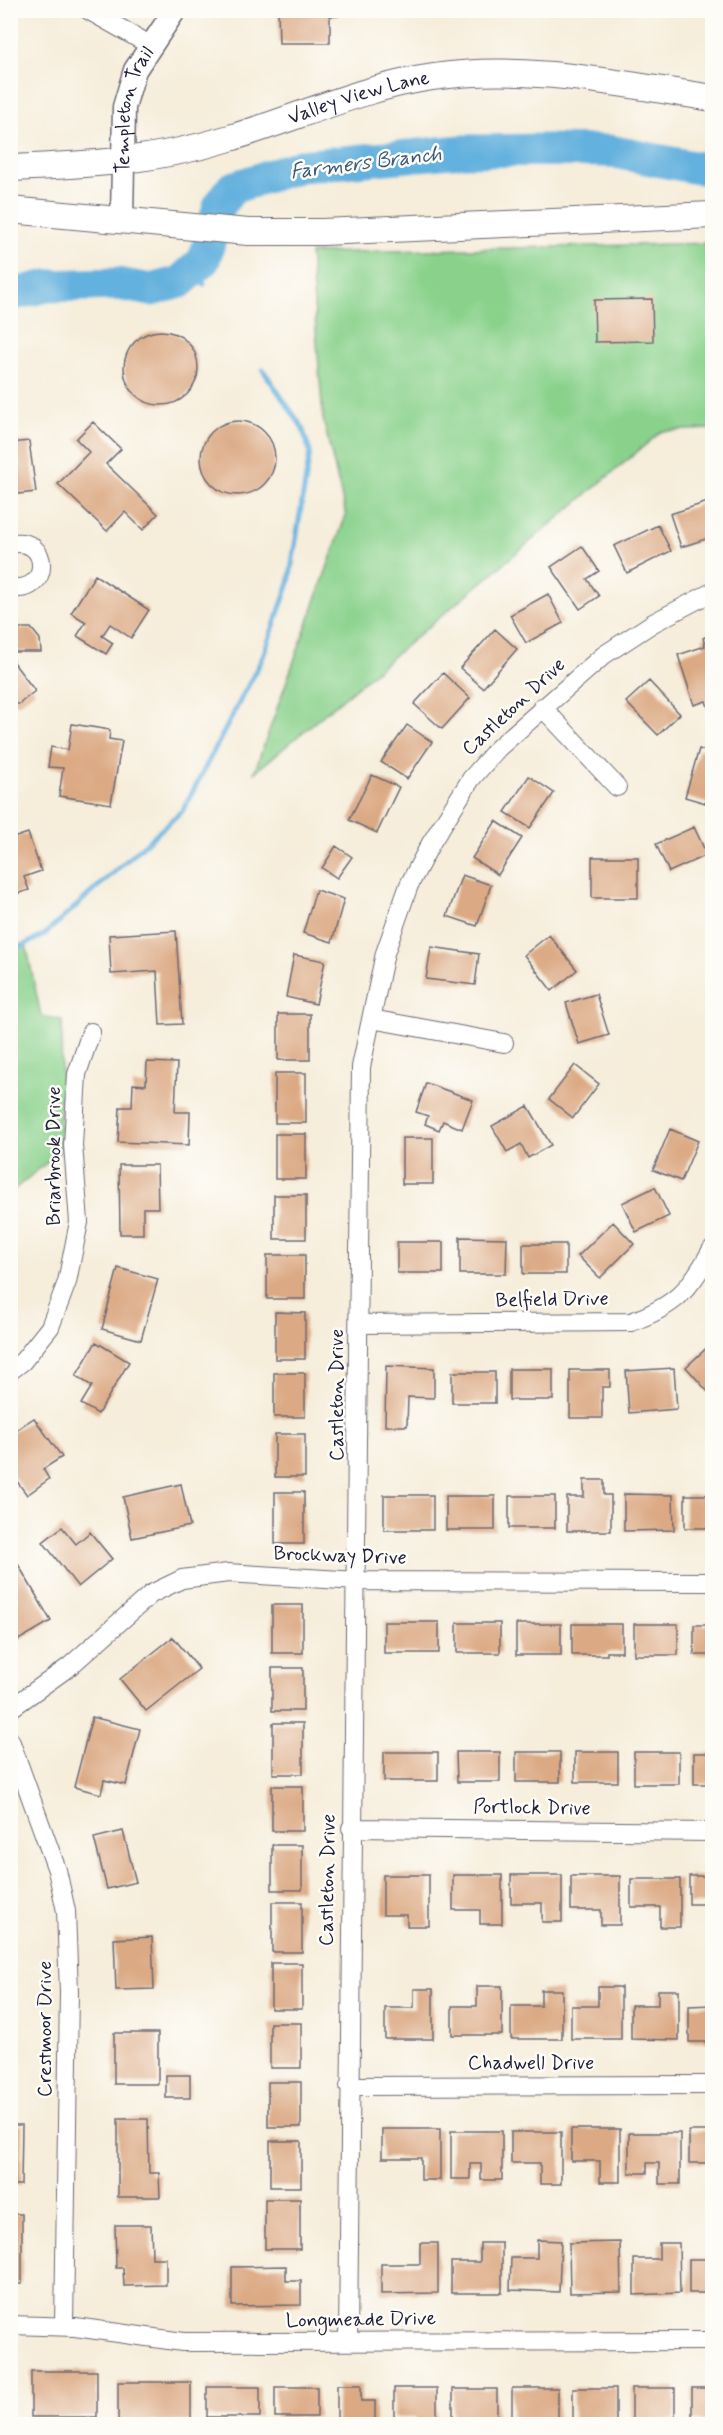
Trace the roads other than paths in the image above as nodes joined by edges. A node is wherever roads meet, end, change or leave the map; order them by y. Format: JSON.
{"nodes":[{"id":1,"x":88,"y":10,"type":"edge"},
{"id":2,"x":175,"y":10,"type":"edge"},
{"id":3,"x":150,"y":45,"type":"junction"},
{"id":4,"x":712,"y":98,"type":"edge"},
{"id":5,"x":122,"y":161,"type":"junction"},
{"id":6,"x":10,"y":168,"type":"edge"},
{"id":7,"x":10,"y":210,"type":"edge"},
{"id":8,"x":712,"y":215,"type":"edge"},
{"id":9,"x":122,"y":219,"type":"junction"},
{"id":10,"x":10,"y":543,"type":"edge"},
{"id":11,"x":10,"y":587,"type":"edge"},
{"id":12,"x":712,"y":592,"type":"edge"},
{"id":13,"x":542,"y":707,"type":"junction"},
{"id":14,"x":617,"y":787,"type":"dead end"},
{"id":15,"x":371,"y":1019,"type":"junction"},
{"id":16,"x":92,"y":1032,"type":"dead end"},
{"id":17,"x":504,"y":1043,"type":"dead end"},
{"id":18,"x":712,"y":1249,"type":"edge"},
{"id":19,"x":360,"y":1324,"type":"junction"},
{"id":20,"x":10,"y":1371,"type":"edge"},
{"id":21,"x":358,"y":1581,"type":"junction"},
{"id":22,"x":712,"y":1582,"type":"edge"},
{"id":23,"x":10,"y":1708,"type":"edge"},
{"id":24,"x":10,"y":1740,"type":"edge"},
{"id":25,"x":351,"y":1828,"type":"junction"},
{"id":26,"x":712,"y":1832,"type":"edge"},
{"id":27,"x":712,"y":2085,"type":"edge"},
{"id":28,"x":349,"y":2086,"type":"junction"},
{"id":29,"x":10,"y":2325,"type":"edge"},
{"id":30,"x":64,"y":2326,"type":"junction"},
{"id":31,"x":712,"y":2341,"type":"edge"},
{"id":32,"x":348,"y":2342,"type":"junction"}],
"edges":[{"from":1,"to":3,"type":"street"},
{"from":2,"to":3,"type":"street","name":"Templeton Trail"},
{"from":3,"to":5,"type":"street","name":"Templeton Trail"},
{"from":4,"to":5,"type":"main road","name":"Valley View Lane"},
{"from":5,"to":6,"type":"main road","name":"Valley View Lane"},
{"from":5,"to":9,"type":"street","name":"Templeton Trail"},
{"from":7,"to":9,"type":"main road"},
{"from":8,"to":9,"type":"main road"},
{"from":10,"to":11,"type":"street"},
{"from":12,"to":13,"type":"street","name":"Castleton Drive"},
{"from":13,"to":14,"type":"street"},
{"from":13,"to":15,"type":"street","name":"Castleton Drive"},
{"from":15,"to":17,"type":"street"},
{"from":15,"to":19,"type":"street","name":"Castleton Drive"},
{"from":16,"to":20,"type":"street","name":"Briarbrook Drive"},
{"from":18,"to":19,"type":"street","name":"Belfield Drive"},
{"from":19,"to":21,"type":"street","name":"Castleton Drive"},
{"from":21,"to":22,"type":"street","name":"Brockway Drive"},
{"from":21,"to":23,"type":"street","name":"Brockway Drive"},
{"from":21,"to":25,"type":"street","name":"Castleton Drive"},
{"from":24,"to":30,"type":"street","name":"Crestmoor Drive"},
{"from":25,"to":26,"type":"street","name":"Portlock Drive"},
{"from":25,"to":28,"type":"street","name":"Castleton Drive"},
{"from":27,"to":28,"type":"street","name":"Chadwell Drive"},
{"from":28,"to":32,"type":"street","name":"Castleton Drive"},
{"from":29,"to":30,"type":"street","name":"Longmeade Drive"},
{"from":30,"to":32,"type":"street","name":"Longmeade Drive"},
{"from":31,"to":32,"type":"street","name":"Longmeade Drive"}]}
